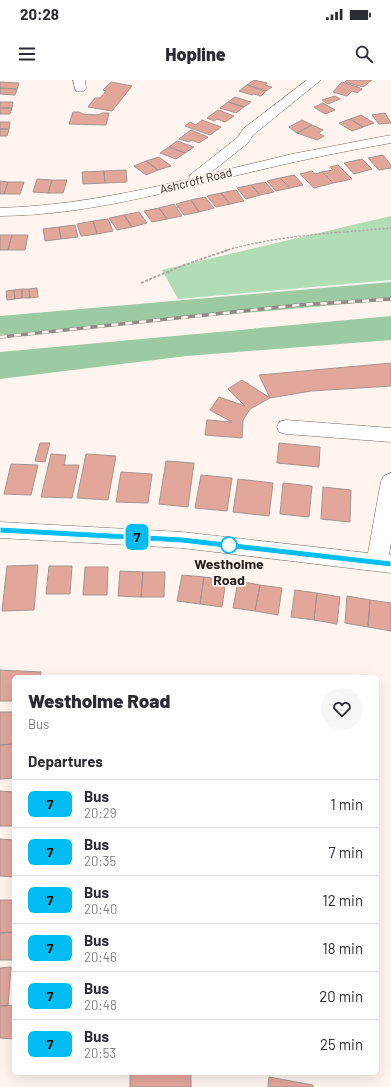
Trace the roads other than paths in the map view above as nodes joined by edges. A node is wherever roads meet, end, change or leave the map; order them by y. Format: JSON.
{"nodes":[{"id":1,"x":315,"y":80,"type":"edge"},
{"id":2,"x":391,"y":139,"type":"edge"},
{"id":3,"x":255,"y":152,"type":"junction"},
{"id":4,"x":188,"y":183,"type":"junction"},
{"id":5,"x":1,"y":215,"type":"edge"},
{"id":6,"x":286,"y":427,"type":"dead end"},
{"id":7,"x":391,"y":435,"type":"edge"},
{"id":8,"x":391,"y":481,"type":"edge"},
{"id":9,"x":0,"y":530,"type":"edge"},
{"id":10,"x":384,"y":563,"type":"edge"}],
"edges":[{"from":1,"to":3,"type":"street"},
{"from":2,"to":3,"type":"street","name":"Ashcroft Road"},
{"from":3,"to":4,"type":"street","name":"Ashcroft Road"},
{"from":3,"to":4,"type":"street"},
{"from":4,"to":5,"type":"street","name":"Ashcroft Road"},
{"from":6,"to":7,"type":"street"},
{"from":8,"to":10,"type":"street"},
{"from":9,"to":10,"type":"street"}]}
